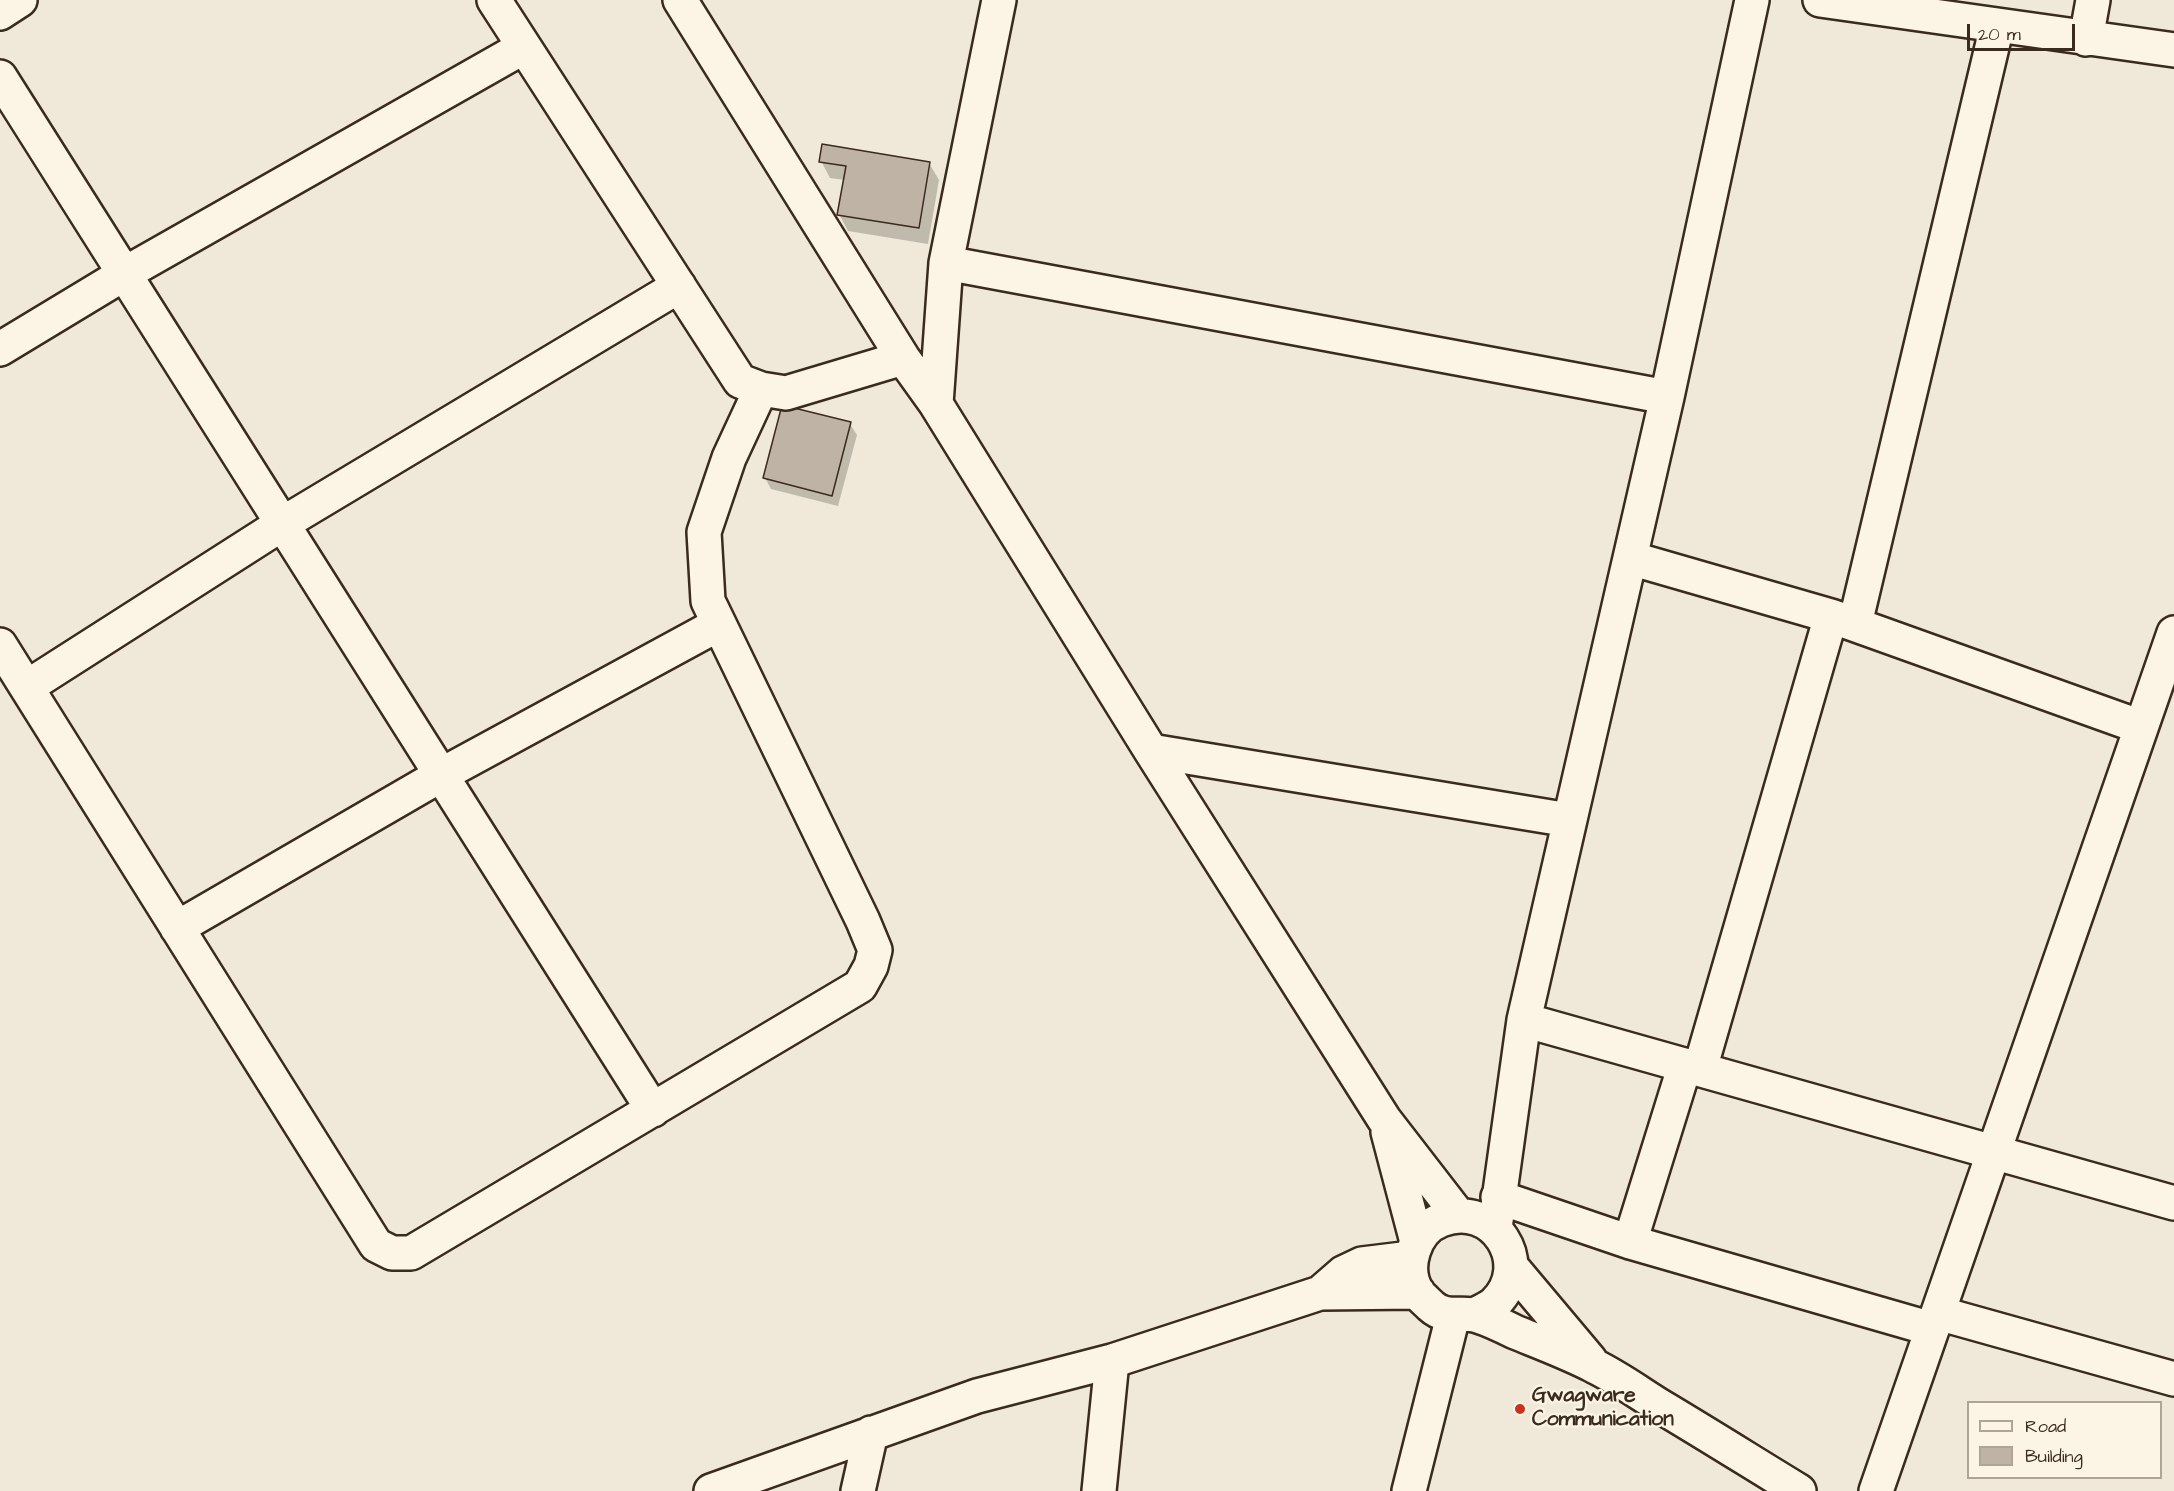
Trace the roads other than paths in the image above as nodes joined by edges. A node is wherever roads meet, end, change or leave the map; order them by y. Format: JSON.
{"nodes":[{"id":1,"x":20,"y":0,"type":"edge"},
{"id":2,"x":494,"y":0,"type":"edge"},
{"id":3,"x":680,"y":0,"type":"edge"},
{"id":4,"x":999,"y":0,"type":"edge"},
{"id":5,"x":1752,"y":0,"type":"edge"},
{"id":6,"x":1820,"y":0,"type":"edge"},
{"id":7,"x":2093,"y":0,"type":"edge"},
{"id":8,"x":0,"y":13,"type":"edge"},
{"id":9,"x":1997,"y":26,"type":"junction"},
{"id":10,"x":2086,"y":39,"type":"junction"},
{"id":11,"x":524,"y":47,"type":"junction"},
{"id":12,"x":2174,"y":50,"type":"edge"},
{"id":13,"x":0,"y":77,"type":"edge"},
{"id":14,"x":946,"y":263,"type":"junction"},
{"id":15,"x":124,"y":274,"type":"junction"},
{"id":16,"x":679,"y":286,"type":"junction"},
{"id":17,"x":0,"y":349,"type":"edge"},
{"id":18,"x":903,"y":358,"type":"junction"},
{"id":19,"x":761,"y":389,"type":"junction"},
{"id":20,"x":1667,"y":397,"type":"junction"},
{"id":21,"x":936,"y":404,"type":"junction"},
{"id":22,"x":282,"y":524,"type":"junction"},
{"id":23,"x":1630,"y":558,"type":"junction"},
{"id":24,"x":1843,"y":620,"type":"junction"},
{"id":25,"x":719,"y":624,"type":"junction"},
{"id":26,"x":2174,"y":633,"type":"edge"},
{"id":27,"x":0,"y":645,"type":"edge"},
{"id":28,"x":27,"y":687,"type":"junction"},
{"id":29,"x":2141,"y":727,"type":"junction"},
{"id":30,"x":1151,"y":751,"type":"junction"},
{"id":31,"x":441,"y":775,"type":"junction"},
{"id":32,"x":1569,"y":820,"type":"junction"},
{"id":33,"x":177,"y":928,"type":"junction"},
{"id":34,"x":1524,"y":1020,"type":"junction"},
{"id":35,"x":1692,"y":1067,"type":"junction"},
{"id":36,"x":652,"y":1110,"type":"junction"},
{"id":37,"x":1384,"y":1119,"type":"junction"},
{"id":38,"x":1994,"y":1151,"type":"junction"},
{"id":39,"x":2174,"y":1203,"type":"edge"},
{"id":40,"x":1496,"y":1213,"type":"junction"},
{"id":41,"x":1460,"y":1216,"type":"junction"},
{"id":42,"x":1630,"y":1242,"type":"junction"},
{"id":43,"x":1414,"y":1250,"type":"junction"},
{"id":44,"x":1511,"y":1266,"type":"junction"},
{"id":45,"x":1418,"y":1292,"type":"junction"},
{"id":46,"x":1320,"y":1293,"type":"junction"},
{"id":47,"x":1464,"y":1315,"type":"junction"},
{"id":48,"x":1935,"y":1321,"type":"junction"},
{"id":49,"x":1112,"y":1361,"type":"junction"},
{"id":50,"x":1595,"y":1366,"type":"junction"},
{"id":51,"x":2174,"y":1379,"type":"edge"},
{"id":52,"x":871,"y":1433,"type":"junction"},
{"id":53,"x":711,"y":1491,"type":"edge"},
{"id":54,"x":858,"y":1491,"type":"edge"},
{"id":55,"x":1099,"y":1491,"type":"edge"},
{"id":56,"x":1409,"y":1491,"type":"edge"},
{"id":57,"x":1799,"y":1491,"type":"edge"},
{"id":58,"x":1876,"y":1491,"type":"edge"}],
"edges":[{"from":1,"to":8,"type":"street"},
{"from":2,"to":11,"type":"street"},
{"from":3,"to":18,"type":"street"},
{"from":4,"to":14,"type":"street"},
{"from":5,"to":20,"type":"street"},
{"from":6,"to":9,"type":"street"},
{"from":7,"to":10,"type":"street"},
{"from":9,"to":10,"type":"street"},
{"from":9,"to":24,"type":"street"},
{"from":10,"to":12,"type":"street"},
{"from":11,"to":15,"type":"street"},
{"from":11,"to":16,"type":"street"},
{"from":13,"to":15,"type":"street"},
{"from":14,"to":20,"type":"street"},
{"from":14,"to":21,"type":"street"},
{"from":15,"to":17,"type":"street"},
{"from":15,"to":22,"type":"street"},
{"from":16,"to":19,"type":"street"},
{"from":16,"to":22,"type":"street"},
{"from":18,"to":19,"type":"street"},
{"from":18,"to":21,"type":"street"},
{"from":19,"to":25,"type":"street"},
{"from":20,"to":23,"type":"street"},
{"from":21,"to":30,"type":"street"},
{"from":22,"to":28,"type":"street"},
{"from":22,"to":31,"type":"street"},
{"from":23,"to":24,"type":"street"},
{"from":23,"to":32,"type":"street"},
{"from":24,"to":29,"type":"street"},
{"from":24,"to":35,"type":"street"},
{"from":25,"to":31,"type":"street"},
{"from":25,"to":36,"type":"street"},
{"from":26,"to":29,"type":"street"},
{"from":27,"to":28,"type":"street"},
{"from":28,"to":33,"type":"street"},
{"from":29,"to":38,"type":"street"},
{"from":30,"to":32,"type":"street"},
{"from":30,"to":37,"type":"street"},
{"from":31,"to":33,"type":"street"},
{"from":31,"to":36,"type":"street"},
{"from":32,"to":34,"type":"street"},
{"from":33,"to":36,"type":"street"},
{"from":34,"to":35,"type":"street"},
{"from":34,"to":40,"type":"street"},
{"from":35,"to":38,"type":"street"},
{"from":35,"to":42,"type":"street"},
{"from":37,"to":41,"type":"street"},
{"from":37,"to":43,"type":"street"},
{"from":38,"to":39,"type":"street"},
{"from":38,"to":48,"type":"street"},
{"from":40,"to":41,"type":"street"},
{"from":40,"to":42,"type":"street"},
{"from":40,"to":44,"type":"street"},
{"from":41,"to":43,"type":"street"},
{"from":42,"to":48,"type":"street"},
{"from":43,"to":45,"type":"street"},
{"from":43,"to":46,"type":"street"},
{"from":44,"to":47,"type":"street"},
{"from":44,"to":50,"type":"street"},
{"from":45,"to":46,"type":"street"},
{"from":45,"to":47,"type":"street"},
{"from":46,"to":49,"type":"street"},
{"from":47,"to":50,"type":"street"},
{"from":47,"to":56,"type":"street"},
{"from":48,"to":51,"type":"street"},
{"from":48,"to":58,"type":"street"},
{"from":49,"to":52,"type":"street"},
{"from":49,"to":55,"type":"street"},
{"from":50,"to":57,"type":"street"},
{"from":52,"to":53,"type":"street"},
{"from":52,"to":54,"type":"street"}]}
